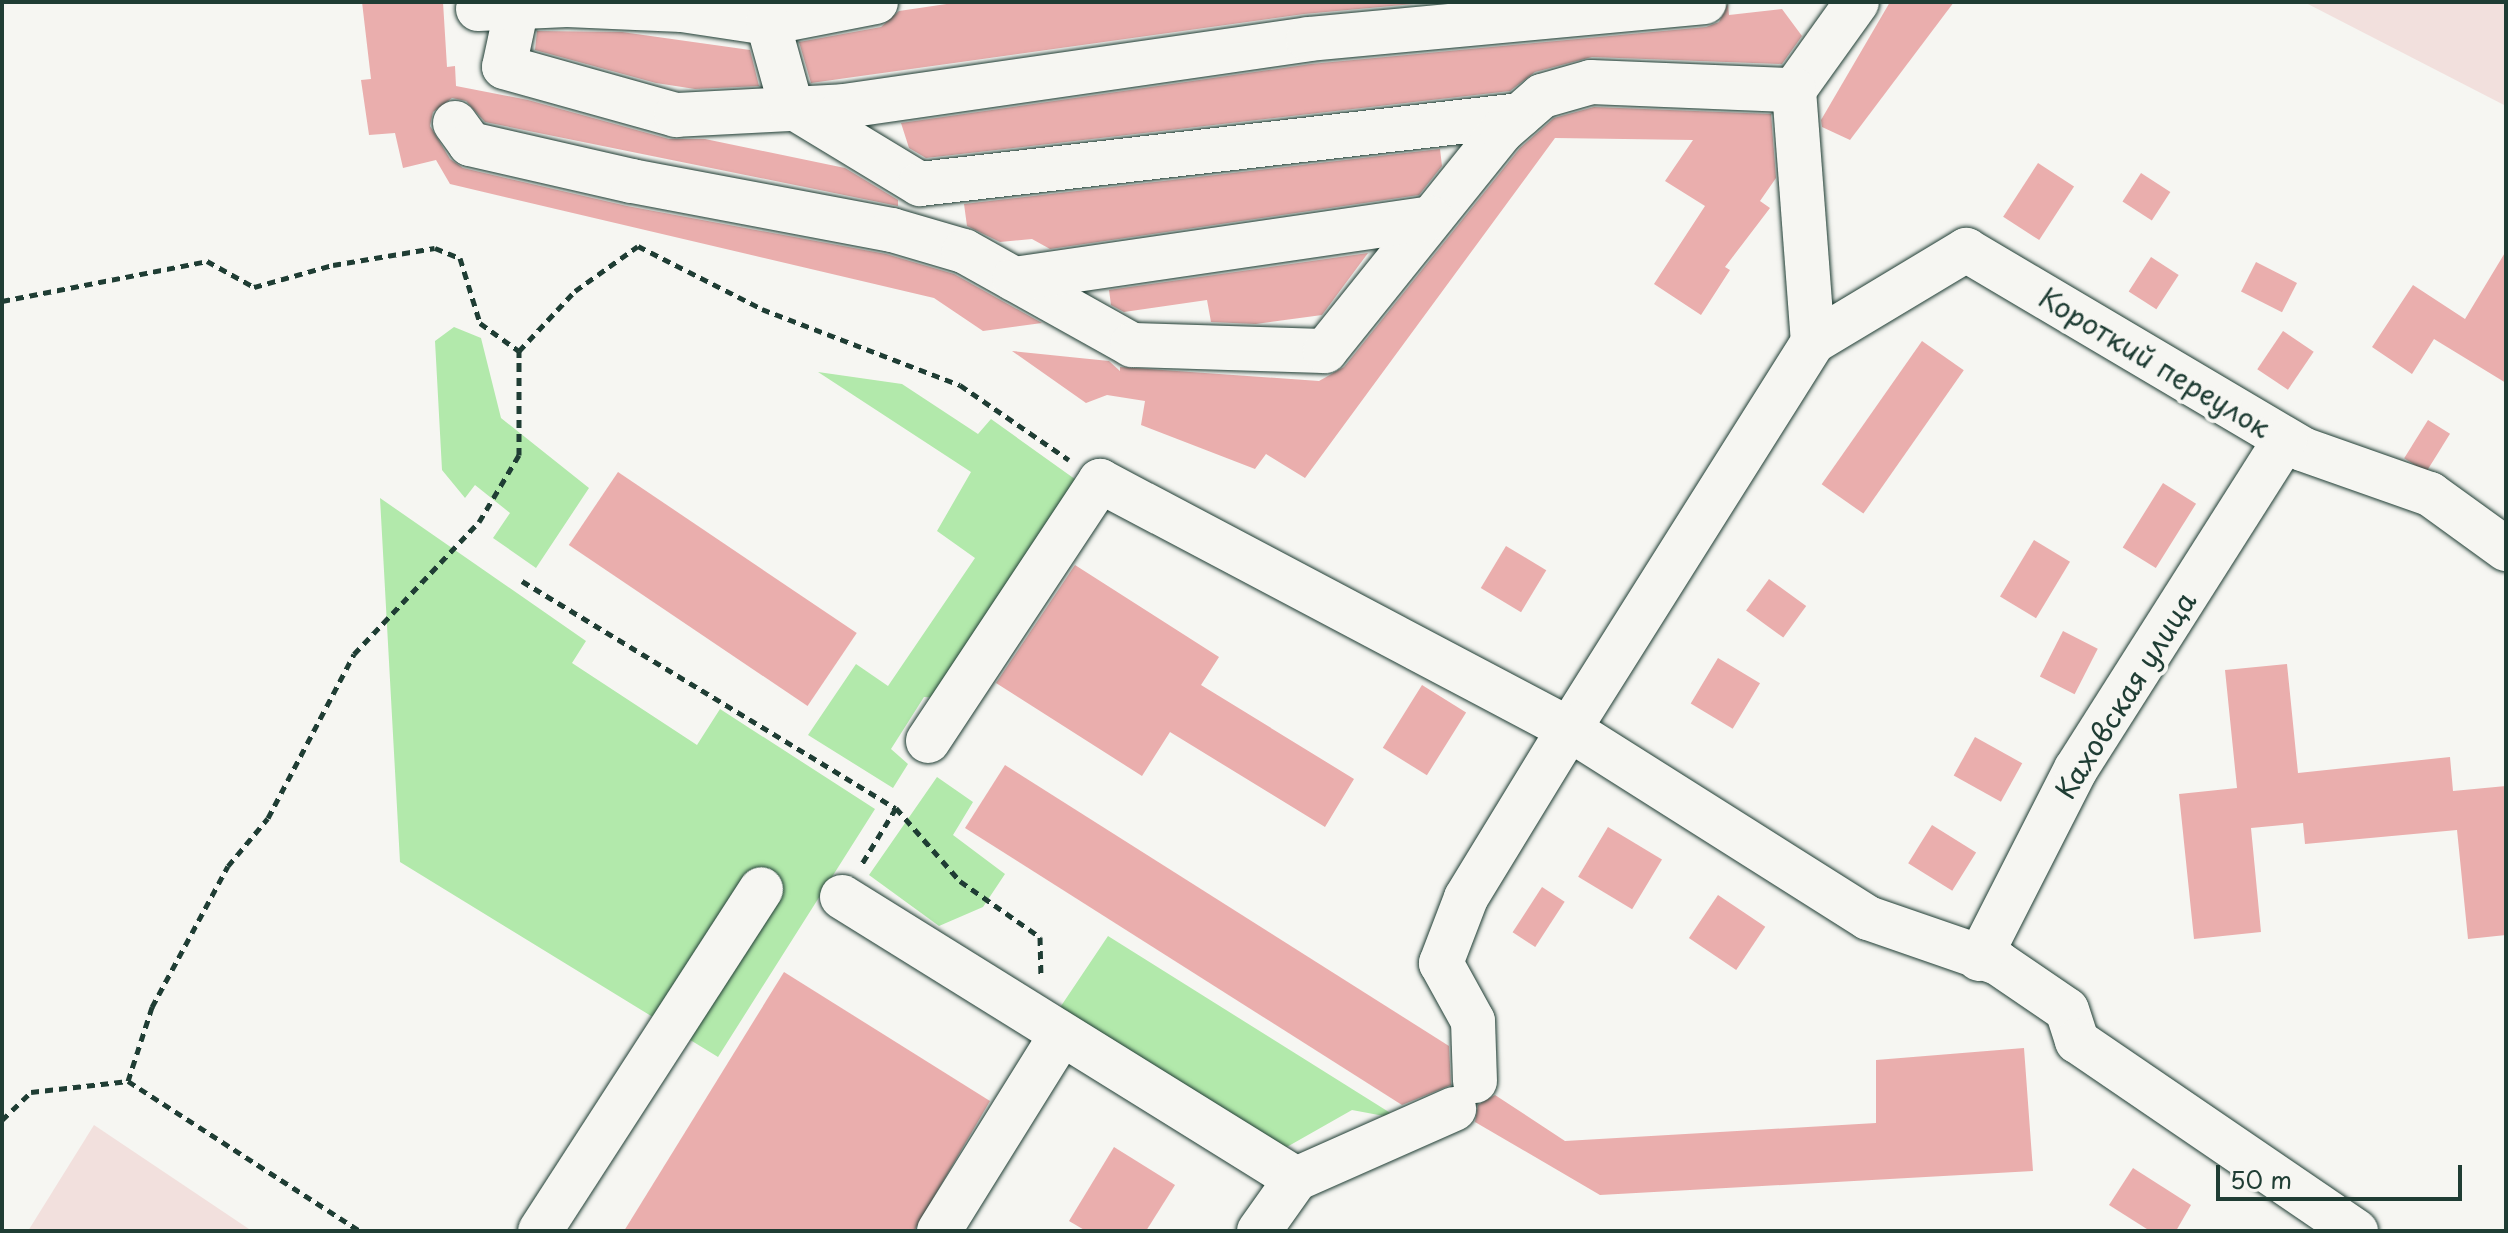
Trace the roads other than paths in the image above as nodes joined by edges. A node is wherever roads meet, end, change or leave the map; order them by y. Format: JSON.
{"nodes":[{"id":1,"x":876,"y":2,"type":"edge"},
{"id":2,"x":1704,"y":2,"type":"edge"},
{"id":3,"x":1857,"y":2,"type":"edge"},
{"id":4,"x":768,"y":23,"type":"junction"},
{"id":5,"x":1794,"y":90,"type":"junction"},
{"id":6,"x":791,"y":106,"type":"junction"},
{"id":7,"x":1520,"y":115,"type":"junction"},
{"id":8,"x":455,"y":123,"type":"dead end"},
{"id":9,"x":920,"y":184,"type":"junction"},
{"id":10,"x":1431,"y":218,"type":"junction"},
{"id":11,"x":923,"y":239,"type":"junction"},
{"id":12,"x":1014,"y":279,"type":"junction"},
{"id":13,"x":1813,"y":342,"type":"junction"},
{"id":14,"x":2285,"y":440,"type":"junction"},
{"id":15,"x":2506,"y":549,"type":"edge"},
{"id":16,"x":1569,"y":729,"type":"junction"},
{"id":17,"x":928,"y":741,"type":"dead end"},
{"id":18,"x":761,"y":889,"type":"dead end"},
{"id":19,"x":842,"y":897,"type":"road end"},
{"id":20,"x":1979,"y":959,"type":"junction"},
{"id":21,"x":1051,"y":1029,"type":"junction"},
{"id":22,"x":1296,"y":1179,"type":"junction"},
{"id":23,"x":540,"y":1231,"type":"edge"},
{"id":24,"x":939,"y":1231,"type":"edge"},
{"id":25,"x":1259,"y":1231,"type":"edge"},
{"id":26,"x":2356,"y":1231,"type":"edge"}],
"edges":[{"from":1,"to":4,"type":"street"},
{"from":2,"to":6,"type":"street"},
{"from":3,"to":5,"type":"street"},
{"from":4,"to":6,"type":"street"},
{"from":4,"to":6,"type":"street"},
{"from":5,"to":7,"type":"street"},
{"from":5,"to":13,"type":"street"},
{"from":6,"to":9,"type":"street"},
{"from":7,"to":9,"type":"street"},
{"from":7,"to":10,"type":"street"},
{"from":8,"to":11,"type":"street"},
{"from":9,"to":11,"type":"street"},
{"from":10,"to":12,"type":"street"},
{"from":10,"to":12,"type":"street"},
{"from":11,"to":12,"type":"street"},
{"from":13,"to":14,"type":"street","name":"Короткий переулок"},
{"from":13,"to":16,"type":"street"},
{"from":14,"to":15,"type":"street","name":"Короткий переулок"},
{"from":14,"to":20,"type":"street","name":"Каховская улица"},
{"from":16,"to":17,"type":"street"},
{"from":16,"to":20,"type":"street"},
{"from":16,"to":22,"type":"street"},
{"from":18,"to":23,"type":"street"},
{"from":19,"to":21,"type":"street"},
{"from":20,"to":26,"type":"street"},
{"from":21,"to":22,"type":"street"},
{"from":21,"to":24,"type":"street"},
{"from":22,"to":25,"type":"street"}]}
